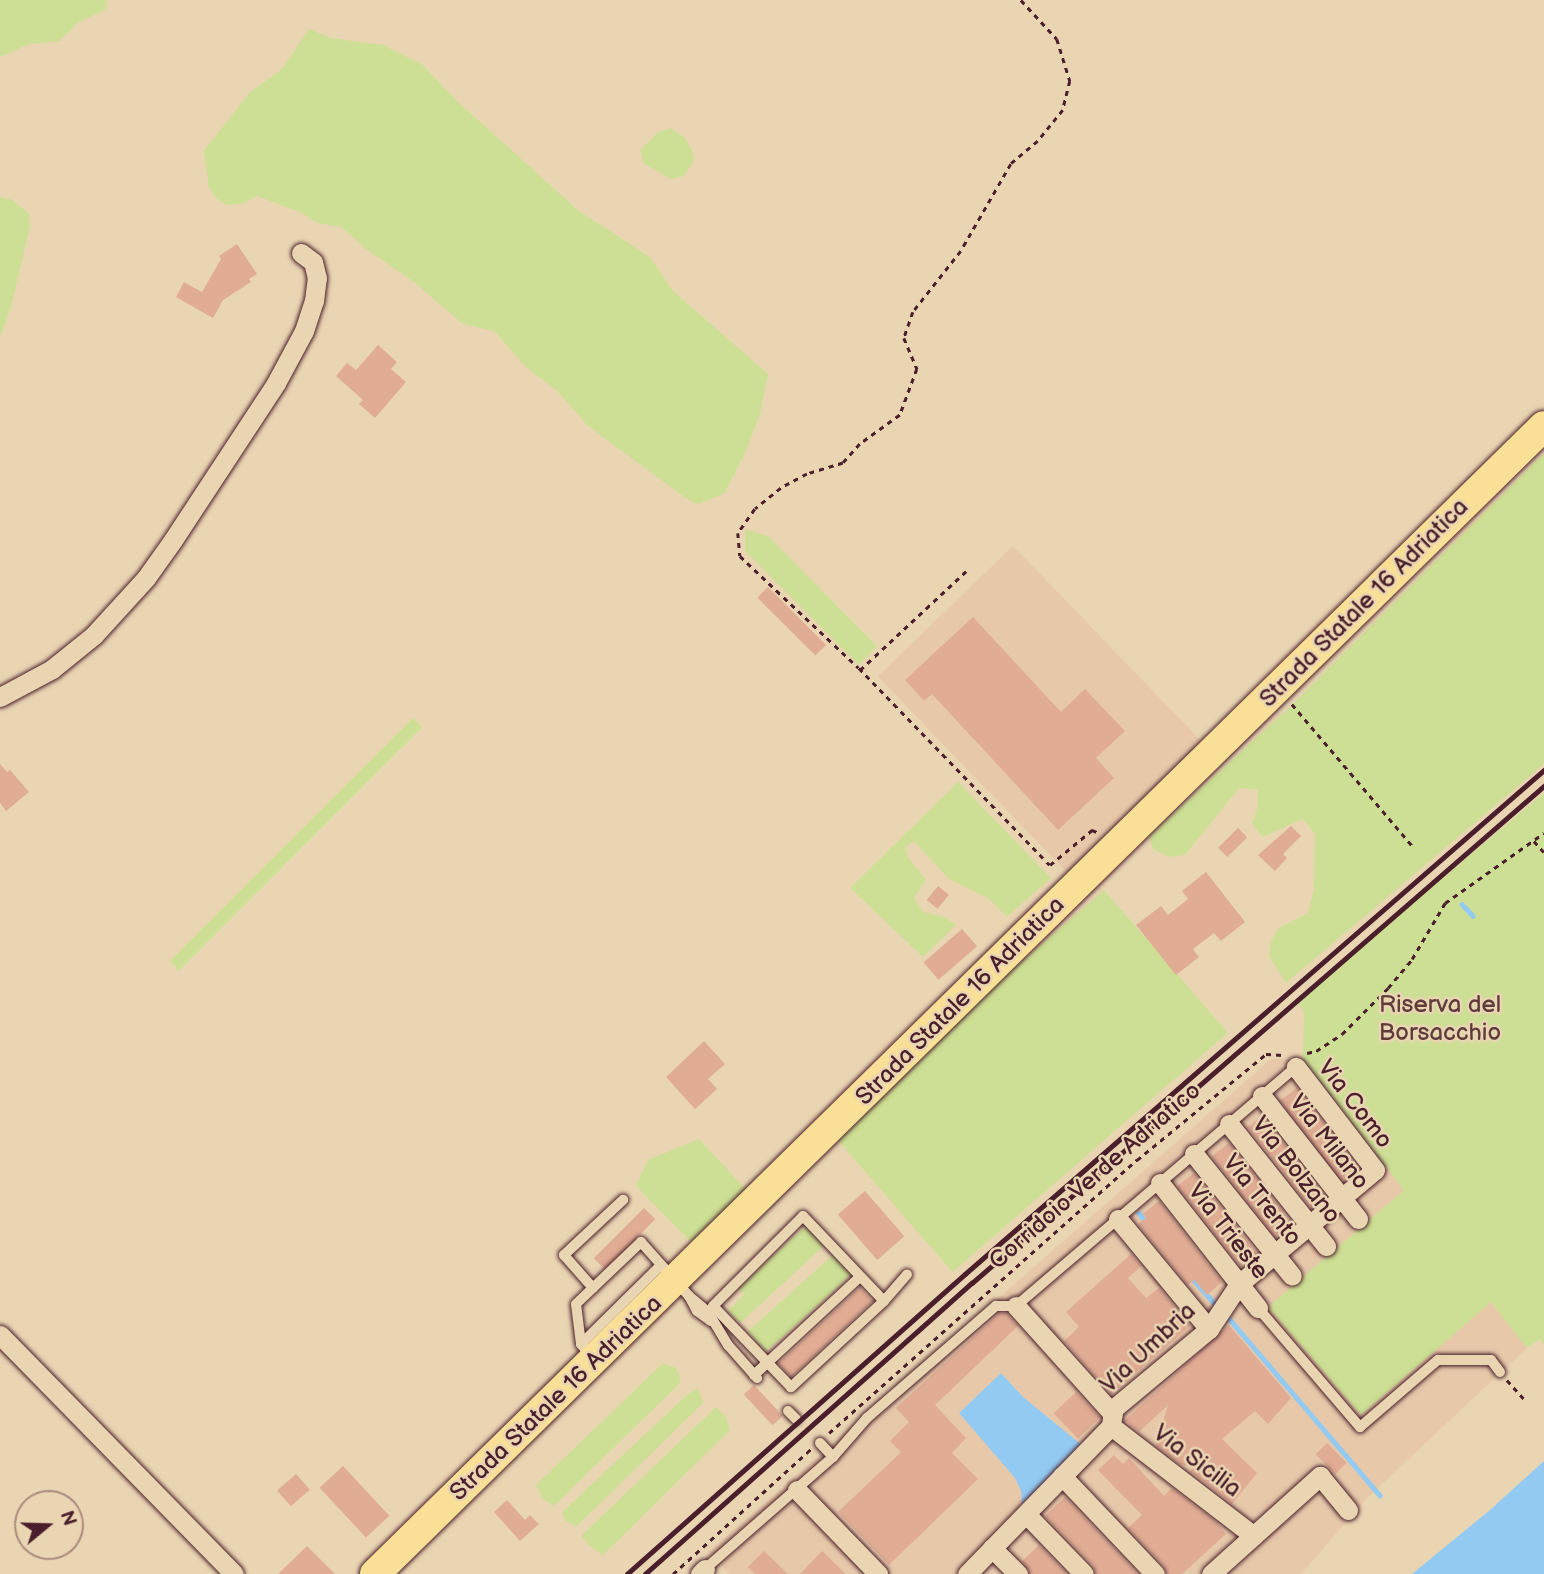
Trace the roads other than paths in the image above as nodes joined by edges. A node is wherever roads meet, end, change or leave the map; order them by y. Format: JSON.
{"nodes":[{"id":1,"x":301,"y":253,"type":"dead end"},
{"id":2,"x":1544,"y":426,"type":"edge"},
{"id":3,"x":0,"y":697,"type":"edge"},
{"id":4,"x":1296,"y":1059,"type":"joint"},
{"id":5,"x":1262,"y":1096,"type":"junction"},
{"id":6,"x":1229,"y":1124,"type":"junction"},
{"id":7,"x":1194,"y":1154,"type":"junction"},
{"id":8,"x":1375,"y":1170,"type":"joint"},
{"id":9,"x":1160,"y":1183,"type":"junction"},
{"id":10,"x":1341,"y":1198,"type":"junction"},
{"id":11,"x":624,"y":1200,"type":"dead end"},
{"id":12,"x":1118,"y":1219,"type":"junction"},
{"id":13,"x":1358,"y":1219,"type":"dead end"},
{"id":14,"x":1308,"y":1224,"type":"junction"},
{"id":15,"x":1326,"y":1246,"type":"dead end"},
{"id":16,"x":1274,"y":1254,"type":"junction"},
{"id":17,"x":907,"y":1275,"type":"dead end"},
{"id":18,"x":1292,"y":1276,"type":"dead end"},
{"id":19,"x":860,"y":1277,"type":"junction"},
{"id":20,"x":675,"y":1281,"type":"junction"},
{"id":21,"x":1239,"y":1284,"type":"junction"},
{"id":22,"x":593,"y":1288,"type":"junction"},
{"id":23,"x":884,"y":1301,"type":"junction"},
{"id":24,"x":1016,"y":1306,"type":"junction"},
{"id":25,"x":1258,"y":1308,"type":"joint"},
{"id":26,"x":1209,"y":1329,"type":"junction"},
{"id":27,"x":0,"y":1335,"type":"edge"},
{"id":28,"x":588,"y":1352,"type":"junction"},
{"id":29,"x":767,"y":1363,"type":"junction"},
{"id":30,"x":1500,"y":1372,"type":"road end"},
{"id":31,"x":788,"y":1411,"type":"dead end"},
{"id":32,"x":796,"y":1419,"type":"dead end"},
{"id":33,"x":1112,"y":1420,"type":"junction"},
{"id":34,"x":819,"y":1443,"type":"road end"},
{"id":35,"x":833,"y":1457,"type":"junction"},
{"id":36,"x":1062,"y":1476,"type":"junction"},
{"id":37,"x":797,"y":1490,"type":"junction"},
{"id":38,"x":1348,"y":1510,"type":"dead end"},
{"id":39,"x":1026,"y":1514,"type":"junction"},
{"id":40,"x":1254,"y":1536,"type":"junction"},
{"id":41,"x":992,"y":1548,"type":"junction"},
{"id":42,"x":702,"y":1572,"type":"edge"},
{"id":43,"x":234,"y":1574,"type":"edge"},
{"id":44,"x":375,"y":1574,"type":"edge"},
{"id":45,"x":878,"y":1574,"type":"edge"},
{"id":46,"x":967,"y":1574,"type":"edge"},
{"id":47,"x":1018,"y":1574,"type":"edge"},
{"id":48,"x":1084,"y":1574,"type":"edge"},
{"id":49,"x":1155,"y":1574,"type":"edge"},
{"id":50,"x":1211,"y":1574,"type":"edge"}],
"edges":[{"from":1,"to":3,"type":"street"},
{"from":2,"to":20,"type":"main road","name":"Strada Statale 16 Adriatica"},
{"from":4,"to":5,"type":"lane"},
{"from":4,"to":8,"type":"street","name":"Via Como"},
{"from":5,"to":6,"type":"lane"},
{"from":5,"to":10,"type":"street","name":"Via Milano"},
{"from":6,"to":7,"type":"lane"},
{"from":6,"to":14,"type":"street","name":"Via Bolzano"},
{"from":7,"to":9,"type":"lane"},
{"from":7,"to":16,"type":"street","name":"Via Trento"},
{"from":8,"to":10,"type":"street","name":"Via Umbria"},
{"from":9,"to":12,"type":"lane"},
{"from":9,"to":21,"type":"street","name":"Via Trieste"},
{"from":10,"to":13,"type":"street","name":"Via Milano"},
{"from":10,"to":14,"type":"street","name":"Via Umbria"},
{"from":11,"to":22,"type":"lane"},
{"from":12,"to":24,"type":"lane"},
{"from":12,"to":26,"type":"street"},
{"from":14,"to":15,"type":"street","name":"Via Bolzano"},
{"from":14,"to":16,"type":"street","name":"Via Umbria"},
{"from":16,"to":18,"type":"street","name":"Via Trento"},
{"from":16,"to":21,"type":"street","name":"Via Umbria"},
{"from":17,"to":23,"type":"lane"},
{"from":19,"to":23,"type":"lane"},
{"from":19,"to":29,"type":"lane"},
{"from":19,"to":29,"type":"lane"},
{"from":20,"to":22,"type":"lane"},
{"from":20,"to":28,"type":"main road","name":"Strada Statale 16 Adriatica"},
{"from":20,"to":29,"type":"lane"},
{"from":21,"to":25,"type":"street","name":"Via Trieste"},
{"from":21,"to":26,"type":"street","name":"Via Umbria"},
{"from":22,"to":28,"type":"lane"},
{"from":23,"to":29,"type":"lane"},
{"from":24,"to":33,"type":"street","name":"Via Sicilia"},
{"from":24,"to":35,"type":"lane"},
{"from":25,"to":30,"type":"lane"},
{"from":26,"to":33,"type":"street","name":"Via Umbria"},
{"from":27,"to":43,"type":"street"},
{"from":28,"to":44,"type":"main road","name":"Strada Statale 16 Adriatica"},
{"from":31,"to":32,"type":"lane"},
{"from":33,"to":36,"type":"street","name":"Via Umbria"},
{"from":33,"to":40,"type":"street","name":"Via Sicilia"},
{"from":34,"to":35,"type":"lane"},
{"from":35,"to":37,"type":"lane"},
{"from":36,"to":39,"type":"street","name":"Via Umbria"},
{"from":36,"to":49,"type":"street"},
{"from":37,"to":42,"type":"lane"},
{"from":37,"to":45,"type":"street"},
{"from":38,"to":40,"type":"street"},
{"from":39,"to":41,"type":"street","name":"Via Umbria"},
{"from":39,"to":48,"type":"street"},
{"from":40,"to":50,"type":"street"},
{"from":41,"to":46,"type":"street","name":"Via Umbria"},
{"from":41,"to":47,"type":"street"}]}
